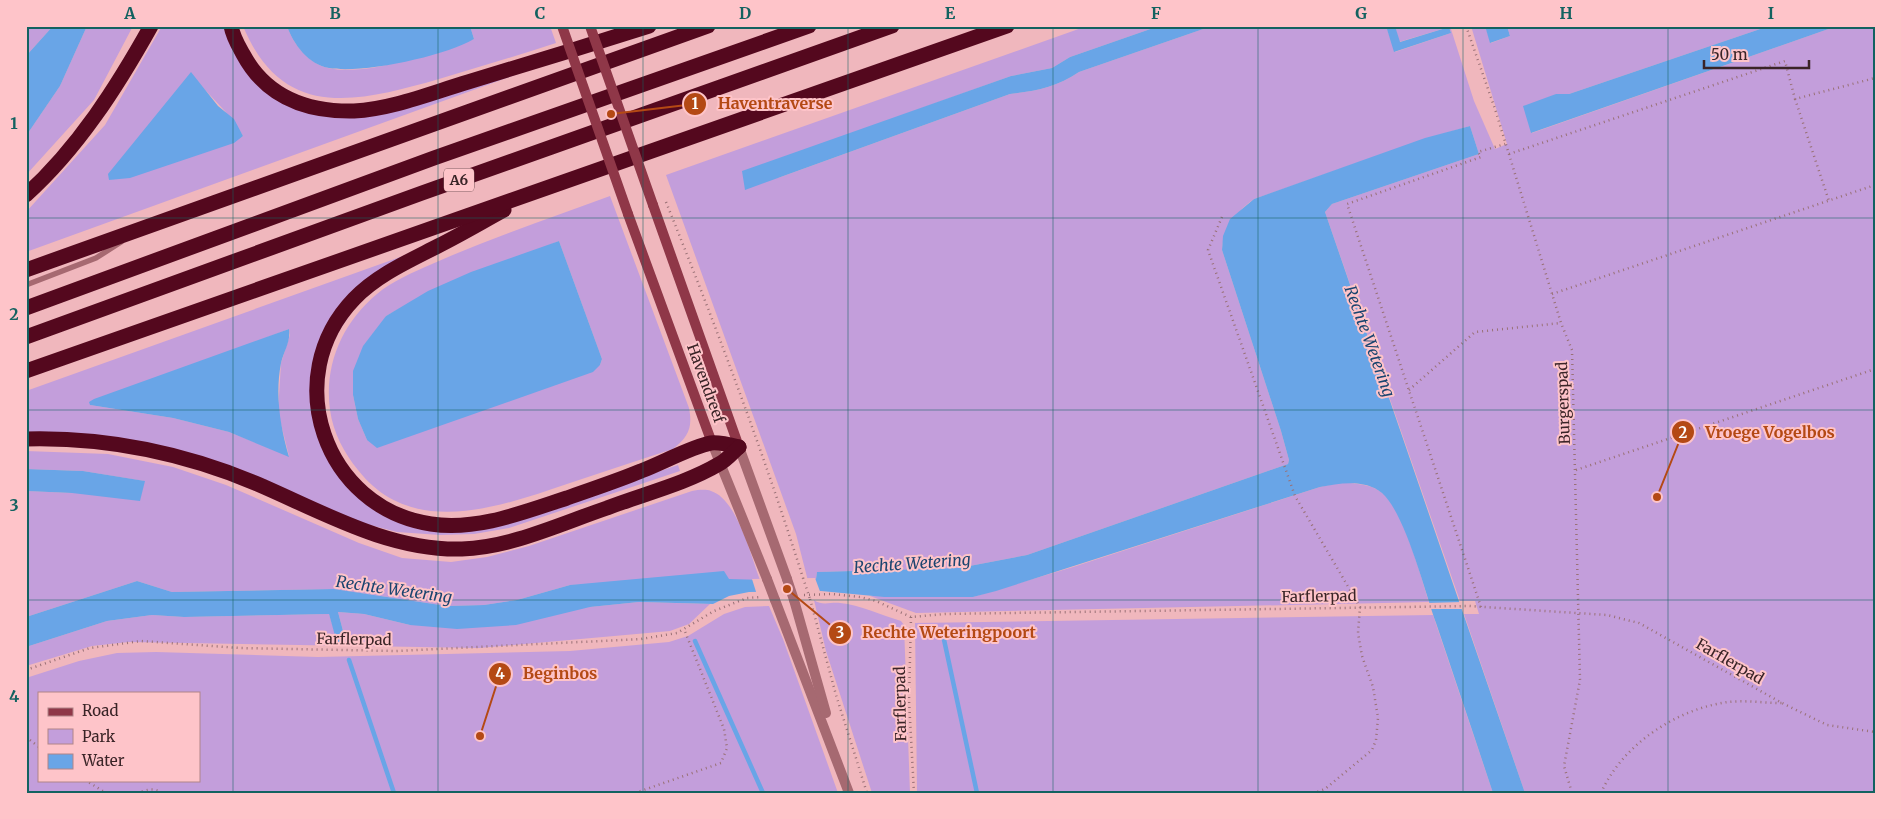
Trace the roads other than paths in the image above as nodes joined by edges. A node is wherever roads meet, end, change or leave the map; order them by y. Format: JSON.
{"nodes":[{"id":1,"x":151,"y":26,"type":"edge"},
{"id":2,"x":231,"y":26,"type":"edge"},
{"id":3,"x":562,"y":26,"type":"edge"},
{"id":4,"x":590,"y":26,"type":"edge"},
{"id":5,"x":649,"y":26,"type":"edge"},
{"id":6,"x":708,"y":26,"type":"edge"},
{"id":7,"x":808,"y":26,"type":"edge"},
{"id":8,"x":892,"y":26,"type":"edge"},
{"id":9,"x":1007,"y":26,"type":"edge"},
{"id":10,"x":543,"y":189,"type":"junction"},
{"id":11,"x":26,"y":195,"type":"edge"},
{"id":12,"x":149,"y":226,"type":"junction"},
{"id":13,"x":26,"y":270,"type":"edge"},
{"id":14,"x":26,"y":285,"type":"edge"},
{"id":15,"x":26,"y":308,"type":"edge"},
{"id":16,"x":26,"y":337,"type":"edge"},
{"id":17,"x":26,"y":371,"type":"edge"},
{"id":18,"x":26,"y":439,"type":"edge"},
{"id":19,"x":712,"y":443,"type":"junction"},
{"id":20,"x":739,"y":447,"type":"junction"},
{"id":21,"x":720,"y":464,"type":"junction"},
{"id":22,"x":833,"y":746,"type":"junction"},
{"id":23,"x":849,"y":793,"type":"edge"}],
"edges":[{"from":1,"to":11,"type":"highway"},
{"from":2,"to":5,"type":"highway"},
{"from":3,"to":19,"type":"main road","name":"Havendreef","bridge":true},
{"from":4,"to":20,"type":"main road","name":"Havendreef","bridge":true},
{"from":6,"to":12,"type":"highway"},
{"from":7,"to":15,"type":"highway","number":"A6"},
{"from":8,"to":16,"type":"highway","number":"A6"},
{"from":9,"to":10,"type":"highway","number":"A6"},
{"from":10,"to":17,"type":"highway","number":"A6"},
{"from":10,"to":19,"type":"highway","number":"A6"},
{"from":12,"to":13,"type":"highway"},
{"from":12,"to":14,"type":"lane"},
{"from":18,"to":21,"type":"highway"},
{"from":19,"to":20,"type":"highway"},
{"from":19,"to":21,"type":"street","name":"Havendreef"},
{"from":20,"to":21,"type":"highway"},
{"from":20,"to":22,"type":"street","name":"Havendreef","bridge":true},
{"from":21,"to":22,"type":"street","name":"Havendreef","bridge":true},
{"from":22,"to":23,"type":"street","name":"Havendreef"}]}
